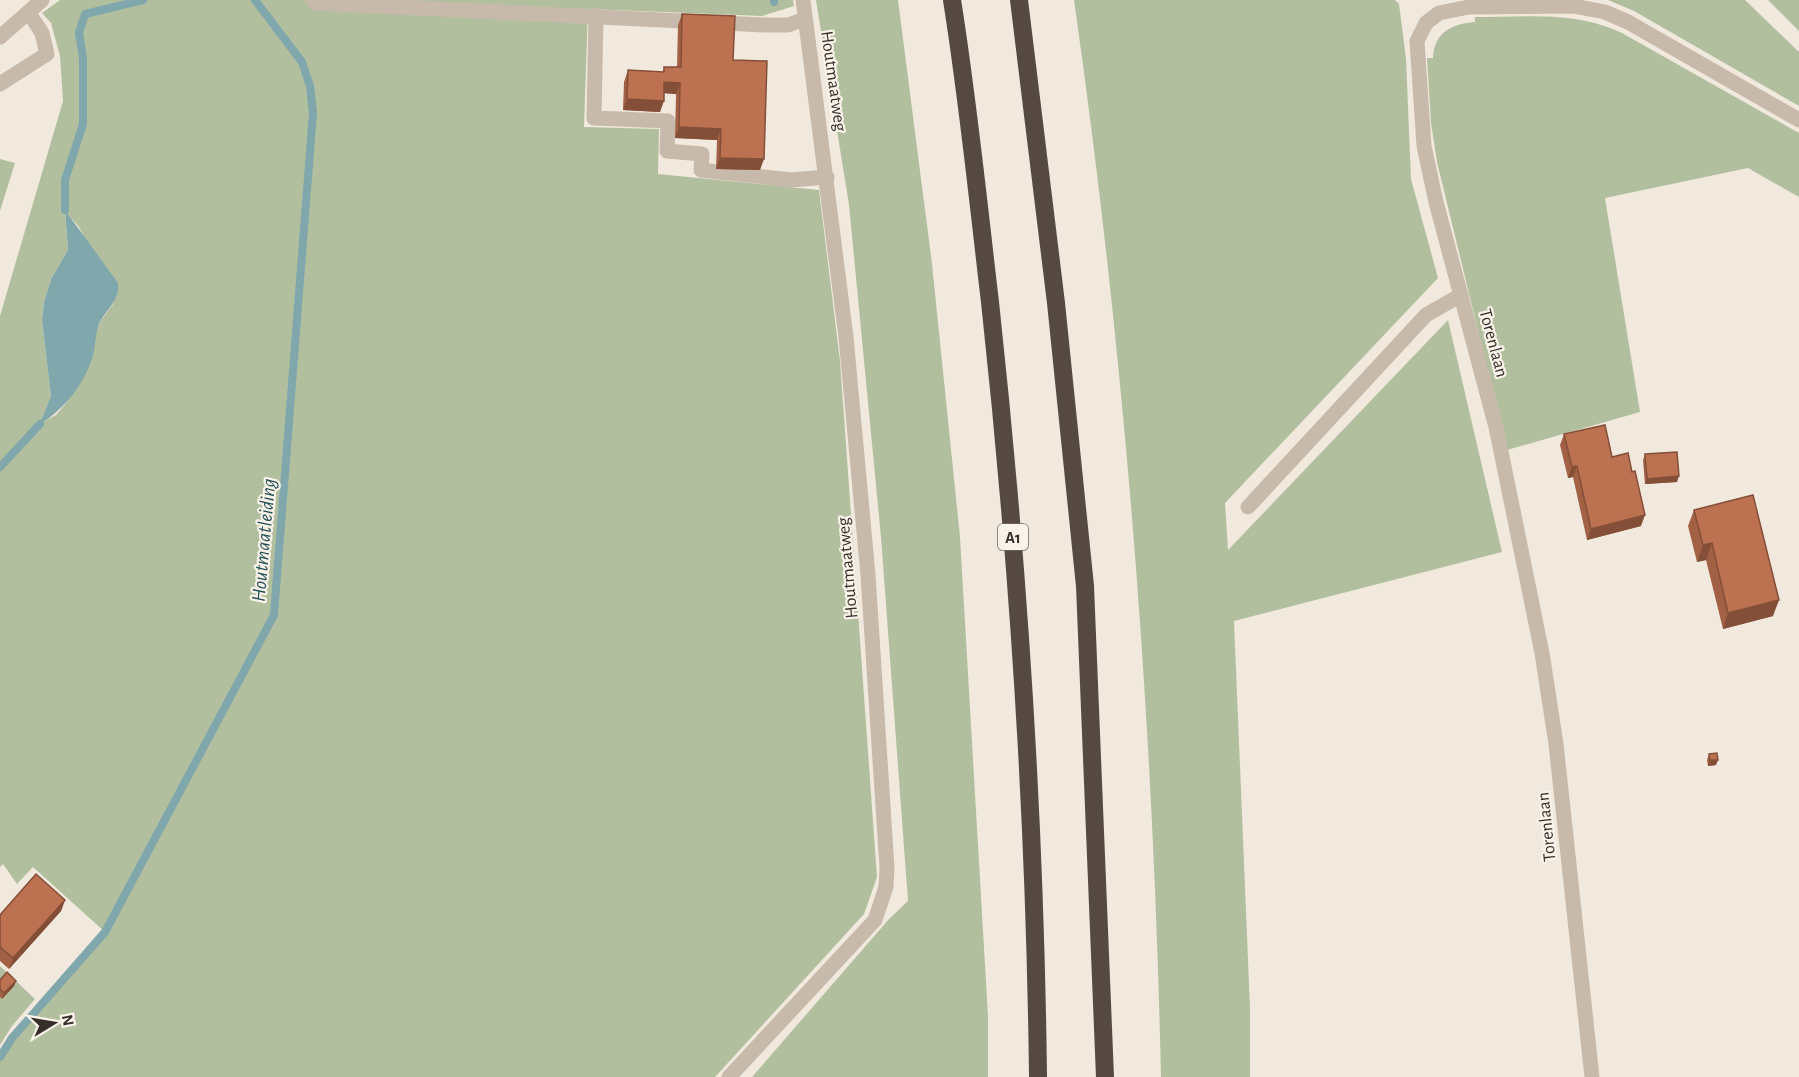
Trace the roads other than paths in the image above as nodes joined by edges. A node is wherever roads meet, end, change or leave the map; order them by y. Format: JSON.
{"nodes":[{"id":1,"x":42,"y":0,"type":"edge"},
{"id":2,"x":312,"y":0,"type":"edge"},
{"id":3,"x":803,"y":0,"type":"edge"},
{"id":4,"x":952,"y":0,"type":"edge"},
{"id":5,"x":1019,"y":0,"type":"edge"},
{"id":6,"x":29,"y":13,"type":"junction"},
{"id":7,"x":596,"y":15,"type":"junction"},
{"id":8,"x":805,"y":19,"type":"junction"},
{"id":9,"x":0,"y":38,"type":"edge"},
{"id":10,"x":0,"y":84,"type":"edge"},
{"id":11,"x":1799,"y":120,"type":"edge"},
{"id":12,"x":827,"y":177,"type":"junction"},
{"id":13,"x":1461,"y":296,"type":"junction"},
{"id":14,"x":1248,"y":507,"type":"dead end"},
{"id":15,"x":729,"y":1077,"type":"edge"},
{"id":16,"x":1038,"y":1077,"type":"edge"},
{"id":17,"x":1105,"y":1077,"type":"edge"},
{"id":18,"x":1592,"y":1077,"type":"edge"}],
"edges":[{"from":1,"to":6,"type":"street"},
{"from":2,"to":7,"type":"street"},
{"from":3,"to":8,"type":"street","name":"Houtmaatweg"},
{"from":4,"to":16,"type":"highway","number":"A1"},
{"from":5,"to":17,"type":"highway"},
{"from":6,"to":9,"type":"street"},
{"from":6,"to":10,"type":"street"},
{"from":7,"to":8,"type":"street"},
{"from":7,"to":12,"type":"street"},
{"from":8,"to":12,"type":"street","name":"Houtmaatweg"},
{"from":11,"to":13,"type":"street","name":"Torenlaan"},
{"from":12,"to":15,"type":"street","name":"Houtmaatweg"},
{"from":13,"to":14,"type":"street"},
{"from":13,"to":18,"type":"street","name":"Torenlaan"}]}
